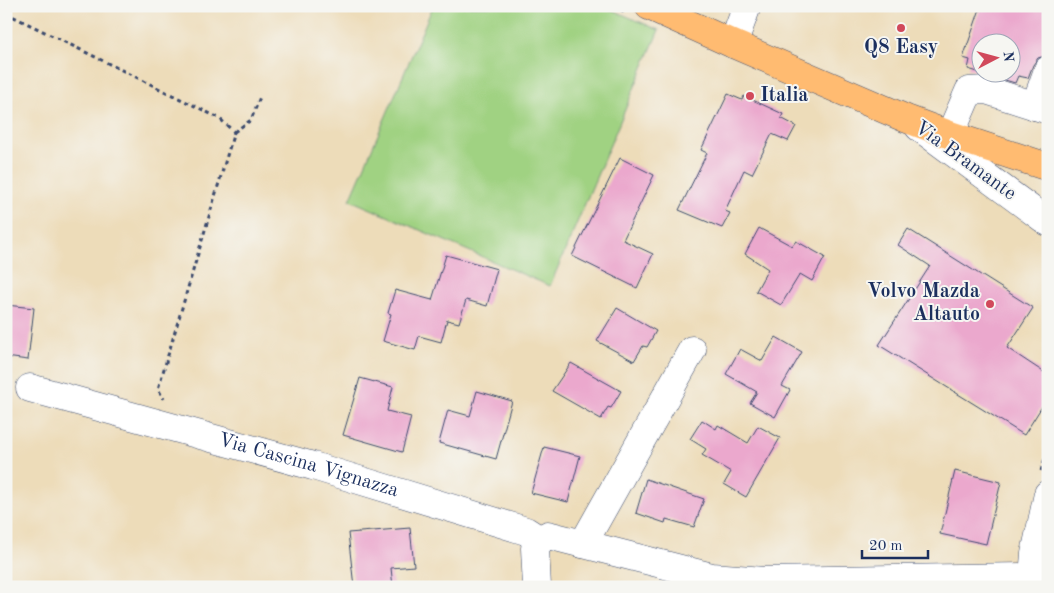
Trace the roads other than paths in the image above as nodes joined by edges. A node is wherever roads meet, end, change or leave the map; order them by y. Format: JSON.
{"nodes":[{"id":1,"x":649,"y":6,"type":"edge"},
{"id":2,"x":747,"y":6,"type":"edge"},
{"id":3,"x":733,"y":44,"type":"junction"},
{"id":4,"x":1048,"y":70,"type":"edge"},
{"id":5,"x":1041,"y":108,"type":"edge"},
{"id":6,"x":907,"y":119,"type":"junction"},
{"id":7,"x":950,"y":135,"type":"junction"},
{"id":8,"x":1048,"y":167,"type":"edge"},
{"id":9,"x":1048,"y":222,"type":"edge"},
{"id":10,"x":692,"y":350,"type":"dead end"},
{"id":11,"x":30,"y":388,"type":"dead end"},
{"id":12,"x":1044,"y":485,"type":"edge"},
{"id":13,"x":540,"y":540,"type":"junction"},
{"id":14,"x":583,"y":544,"type":"junction"},
{"id":15,"x":1032,"y":582,"type":"edge"},
{"id":16,"x":537,"y":587,"type":"edge"}],
"edges":[{"from":1,"to":3,"type":"main road","name":"Via Bramante"},
{"from":2,"to":3,"type":"street"},
{"from":3,"to":6,"type":"main road","name":"Via Bramante"},
{"from":4,"to":5,"type":"street"},
{"from":5,"to":7,"type":"street"},
{"from":6,"to":7,"type":"main road","name":"Via Bramante"},
{"from":6,"to":9,"type":"street","name":"Via Bramante"},
{"from":7,"to":8,"type":"main road","name":"Via Bramante"},
{"from":10,"to":14,"type":"street"},
{"from":11,"to":13,"type":"street","name":"Via Cascina Vignazza"},
{"from":12,"to":15,"type":"street"},
{"from":13,"to":14,"type":"street"},
{"from":13,"to":16,"type":"street"},
{"from":14,"to":15,"type":"street"}]}
